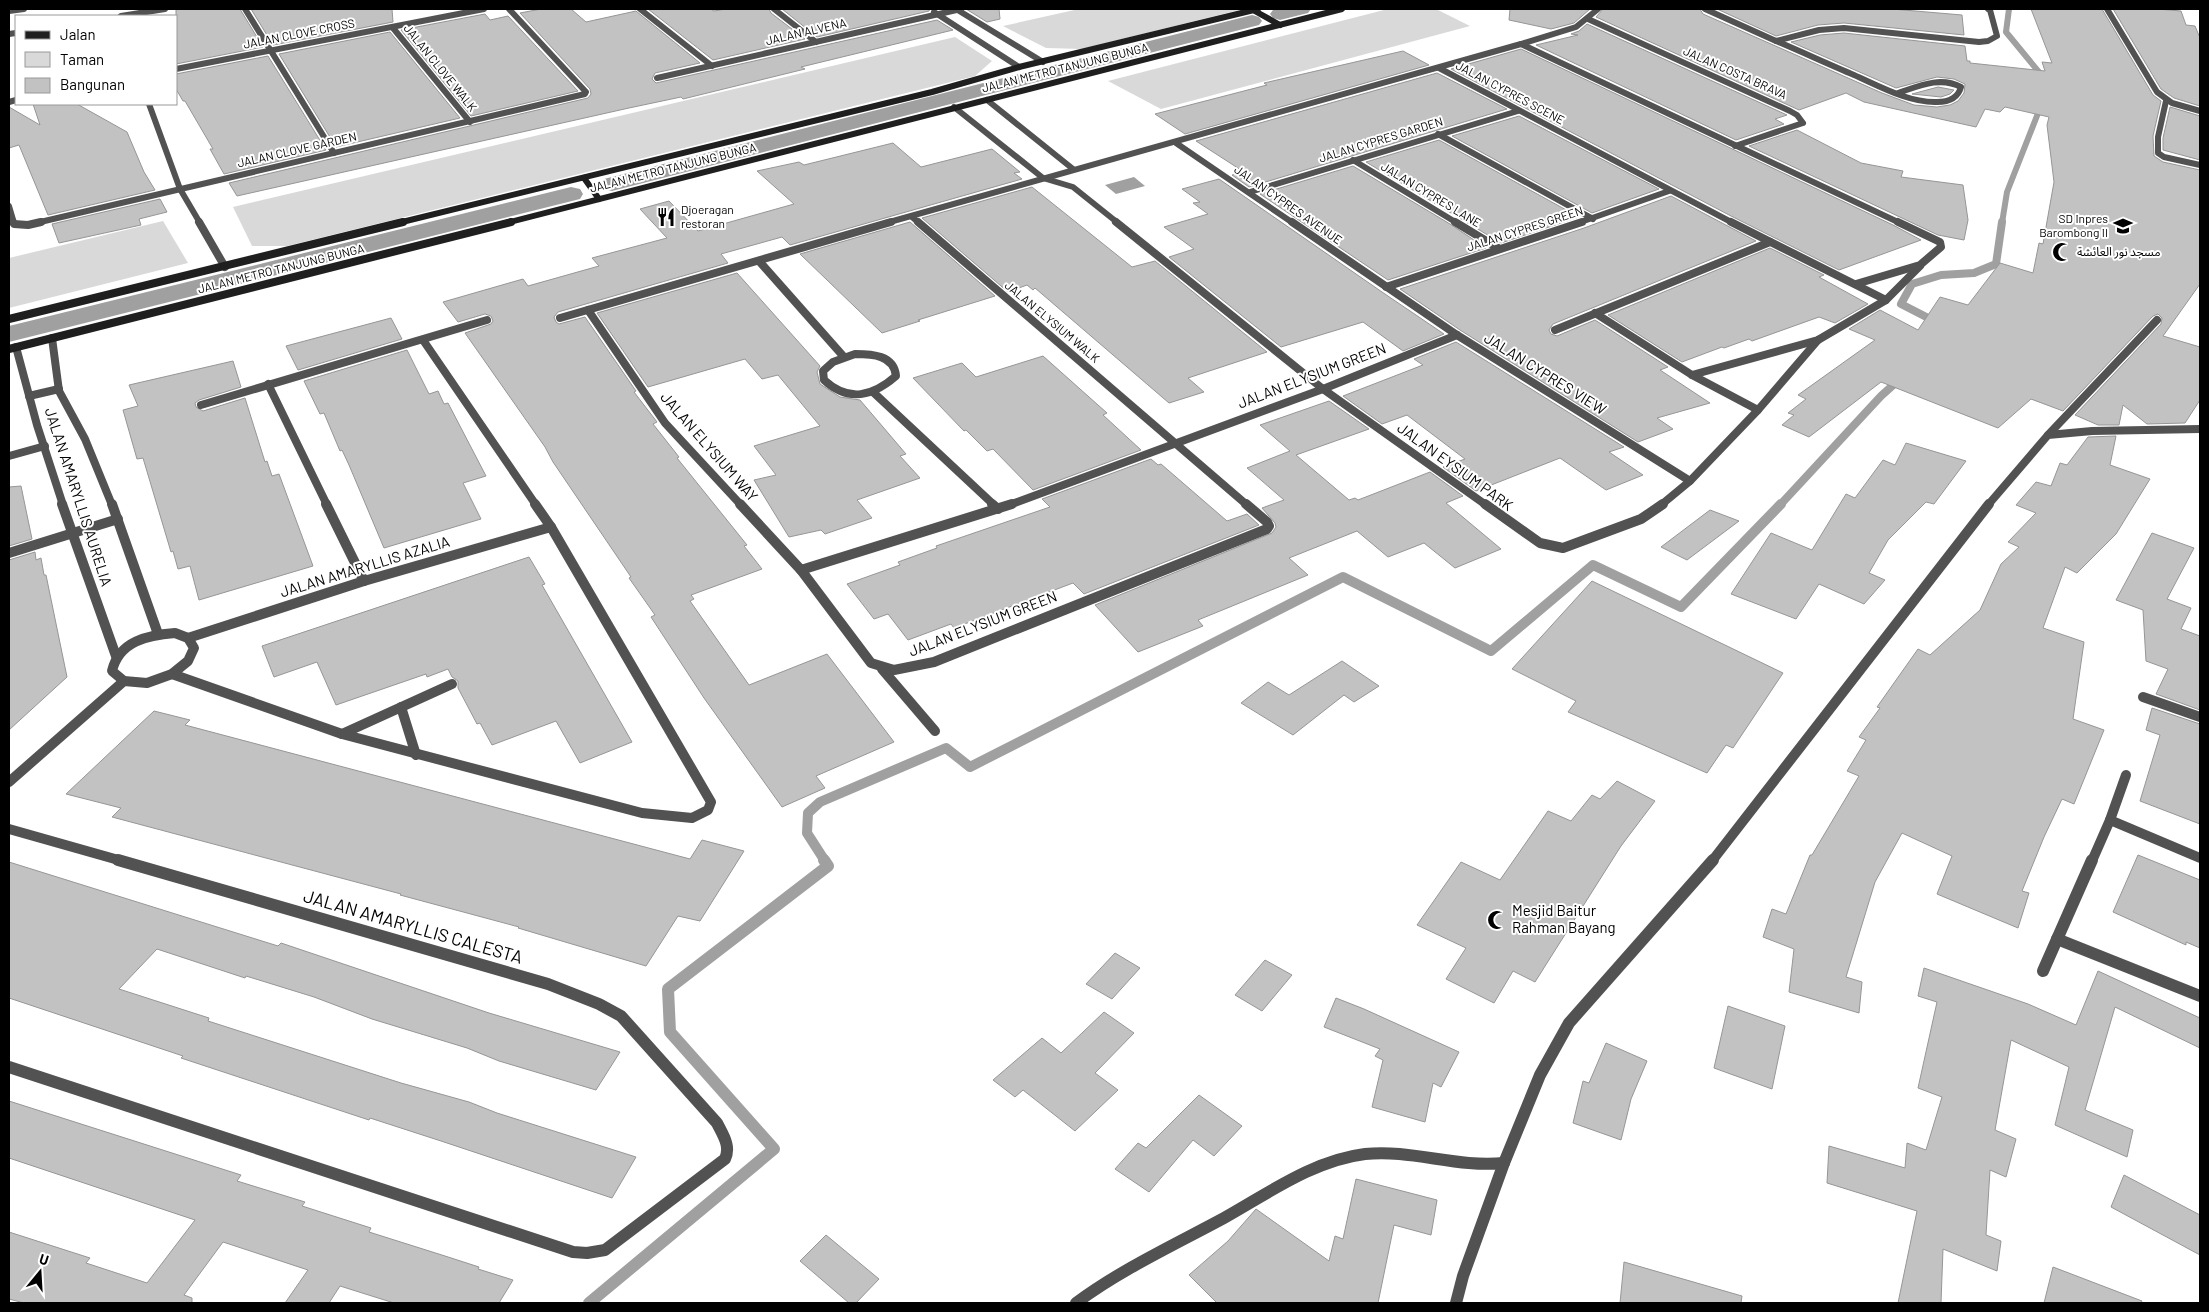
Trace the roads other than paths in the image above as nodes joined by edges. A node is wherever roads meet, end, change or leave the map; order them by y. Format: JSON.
{"nodes":[{"id":1,"x":24,"y":9,"type":"edge"},
{"id":2,"x":165,"y":9,"type":"edge"},
{"id":3,"x":245,"y":9,"type":"edge"},
{"id":4,"x":484,"y":9,"type":"edge"},
{"id":5,"x":509,"y":9,"type":"edge"},
{"id":6,"x":640,"y":9,"type":"edge"},
{"id":7,"x":774,"y":9,"type":"edge"},
{"id":8,"x":928,"y":9,"type":"edge"},
{"id":9,"x":958,"y":9,"type":"edge"},
{"id":10,"x":1256,"y":9,"type":"edge"},
{"id":11,"x":1342,"y":9,"type":"edge"},
{"id":12,"x":1598,"y":9,"type":"edge"},
{"id":13,"x":1708,"y":9,"type":"edge"},
{"id":14,"x":1988,"y":9,"type":"edge"},
{"id":15,"x":2107,"y":9,"type":"edge"},
{"id":16,"x":9,"y":11,"type":"edge"},
{"id":17,"x":935,"y":13,"type":"junction"},
{"id":18,"x":127,"y":15,"type":"edge"},
{"id":19,"x":1588,"y":19,"type":"junction"},
{"id":20,"x":1280,"y":26,"type":"junction"},
{"id":21,"x":393,"y":28,"type":"junction"},
{"id":22,"x":1776,"y":41,"type":"junction"},
{"id":23,"x":816,"y":42,"type":"junction"},
{"id":24,"x":1521,"y":44,"type":"junction"},
{"id":25,"x":273,"y":51,"type":"junction"},
{"id":26,"x":1044,"y":62,"type":"junction"},
{"id":27,"x":712,"y":66,"type":"junction"},
{"id":28,"x":1019,"y":68,"type":"junction"},
{"id":29,"x":1439,"y":68,"type":"junction"},
{"id":30,"x":178,"y":69,"type":"edge"},
{"id":31,"x":657,"y":78,"type":"dead end"},
{"id":32,"x":1898,"y":93,"type":"junction"},
{"id":33,"x":987,"y":100,"type":"junction"},
{"id":34,"x":2166,"y":101,"type":"junction"},
{"id":35,"x":149,"y":105,"type":"edge"},
{"id":36,"x":954,"y":108,"type":"junction"},
{"id":37,"x":1518,"y":111,"type":"junction"},
{"id":38,"x":2200,"y":111,"type":"edge"},
{"id":39,"x":470,"y":122,"type":"junction"},
{"id":40,"x":1438,"y":134,"type":"junction"},
{"id":41,"x":1176,"y":143,"type":"junction"},
{"id":42,"x":1735,"y":146,"type":"junction"},
{"id":43,"x":334,"y":153,"type":"junction"},
{"id":44,"x":1353,"y":160,"type":"junction"},
{"id":45,"x":2200,"y":164,"type":"edge"},
{"id":46,"x":1073,"y":169,"type":"junction"},
{"id":47,"x":584,"y":178,"type":"junction"},
{"id":48,"x":1043,"y":178,"type":"junction"},
{"id":49,"x":1073,"y":187,"type":"junction"},
{"id":50,"x":180,"y":189,"type":"junction"},
{"id":51,"x":1669,"y":191,"type":"junction"},
{"id":52,"x":1250,"y":192,"type":"junction"},
{"id":53,"x":599,"y":199,"type":"junction"},
{"id":54,"x":9,"y":206,"type":"edge"},
{"id":55,"x":912,"y":217,"type":"junction"},
{"id":56,"x":1592,"y":219,"type":"junction"},
{"id":57,"x":1770,"y":242,"type":"junction"},
{"id":58,"x":1498,"y":248,"type":"junction"},
{"id":59,"x":759,"y":261,"type":"junction"},
{"id":60,"x":1920,"y":265,"type":"junction"},
{"id":61,"x":225,"y":267,"type":"junction"},
{"id":62,"x":1856,"y":284,"type":"junction"},
{"id":63,"x":1386,"y":287,"type":"junction"},
{"id":64,"x":1886,"y":300,"type":"junction"},
{"id":65,"x":588,"y":310,"type":"junction"},
{"id":66,"x":1595,"y":313,"type":"junction"},
{"id":67,"x":560,"y":318,"type":"dead end"},
{"id":68,"x":9,"y":320,"type":"edge"},
{"id":69,"x":487,"y":320,"type":"dead end"},
{"id":70,"x":2158,"y":320,"type":"dead end"},
{"id":71,"x":1555,"y":330,"type":"dead end"},
{"id":72,"x":1457,"y":335,"type":"junction"},
{"id":73,"x":52,"y":338,"type":"junction"},
{"id":74,"x":423,"y":340,"type":"junction"},
{"id":75,"x":1818,"y":340,"type":"junction"},
{"id":76,"x":12,"y":348,"type":"edge"},
{"id":77,"x":844,"y":357,"type":"junction"},
{"id":78,"x":1692,"y":375,"type":"junction"},
{"id":79,"x":268,"y":384,"type":"junction"},
{"id":80,"x":59,"y":388,"type":"junction"},
{"id":81,"x":1323,"y":389,"type":"junction"},
{"id":82,"x":873,"y":392,"type":"junction"},
{"id":83,"x":29,"y":396,"type":"junction"},
{"id":84,"x":200,"y":405,"type":"dead end"},
{"id":85,"x":1758,"y":410,"type":"junction"},
{"id":86,"x":2200,"y":428,"type":"edge"},
{"id":87,"x":2048,"y":435,"type":"junction"},
{"id":88,"x":1177,"y":443,"type":"junction"},
{"id":89,"x":45,"y":446,"type":"junction"},
{"id":90,"x":9,"y":456,"type":"edge"},
{"id":91,"x":1690,"y":481,"type":"junction"},
{"id":92,"x":998,"y":509,"type":"junction"},
{"id":93,"x":118,"y":519,"type":"junction"},
{"id":94,"x":551,"y":527,"type":"junction"},
{"id":95,"x":73,"y":533,"type":"junction"},
{"id":96,"x":9,"y":553,"type":"edge"},
{"id":97,"x":801,"y":570,"type":"junction"},
{"id":98,"x":364,"y":581,"type":"junction"},
{"id":99,"x":158,"y":634,"type":"junction"},
{"id":100,"x":188,"y":638,"type":"junction"},
{"id":101,"x":116,"y":656,"type":"junction"},
{"id":102,"x":882,"y":669,"type":"junction"},
{"id":103,"x":172,"y":674,"type":"junction"},
{"id":104,"x":124,"y":681,"type":"junction"},
{"id":105,"x":452,"y":684,"type":"dead end"},
{"id":106,"x":2143,"y":697,"type":"dead end"},
{"id":107,"x":401,"y":708,"type":"junction"},
{"id":108,"x":2200,"y":717,"type":"edge"},
{"id":109,"x":935,"y":731,"type":"dead end"},
{"id":110,"x":342,"y":734,"type":"junction"},
{"id":111,"x":416,"y":755,"type":"junction"},
{"id":112,"x":2126,"y":775,"type":"dead end"},
{"id":113,"x":9,"y":782,"type":"edge"},
{"id":114,"x":2110,"y":820,"type":"junction"},
{"id":115,"x":9,"y":829,"type":"edge"},
{"id":116,"x":2200,"y":858,"type":"edge"},
{"id":117,"x":2057,"y":939,"type":"junction"},
{"id":118,"x":2043,"y":971,"type":"dead end"},
{"id":119,"x":2200,"y":996,"type":"edge"},
{"id":120,"x":9,"y":1067,"type":"edge"},
{"id":121,"x":1504,"y":1162,"type":"junction"},
{"id":122,"x":1076,"y":1303,"type":"edge"},
{"id":123,"x":1456,"y":1303,"type":"edge"}],
"edges":[{"from":1,"to":16,"type":"street"},
{"from":2,"to":18,"type":"street"},
{"from":3,"to":25,"type":"street"},
{"from":4,"to":21,"type":"street","name":"JALAN CLOVE CROSS"},
{"from":5,"to":39,"type":"street","name":"JALAN CLOVE GARDEN"},
{"from":6,"to":27,"type":"street"},
{"from":7,"to":23,"type":"street"},
{"from":8,"to":17,"type":"street"},
{"from":9,"to":17,"type":"street","name":"JALAN ALVENA"},
{"from":9,"to":26,"type":"street"},
{"from":10,"to":20,"type":"main road"},
{"from":10,"to":26,"type":"main road","name":"JALAN METRO TANJUNG BUNGA"},
{"from":11,"to":20,"type":"main road","name":"JALAN METRO TANJUNG BUNGA"},
{"from":12,"to":19,"type":"street"},
{"from":13,"to":22,"type":"street"},
{"from":14,"to":22,"type":"street"},
{"from":15,"to":34,"type":"street"},
{"from":17,"to":23,"type":"street","name":"JALAN ALVENA"},
{"from":17,"to":28,"type":"street"},
{"from":19,"to":24,"type":"street"},
{"from":19,"to":42,"type":"street","name":"JALAN COSTA BRAVA"},
{"from":20,"to":33,"type":"main road","name":"JALAN METRO TANJUNG BUNGA"},
{"from":21,"to":25,"type":"street","name":"JALAN CLOVE CROSS"},
{"from":21,"to":39,"type":"street","name":"JALAN CLOVE WALK"},
{"from":22,"to":32,"type":"street"},
{"from":23,"to":27,"type":"street","name":"JALAN ALVENA"},
{"from":24,"to":29,"type":"street"},
{"from":24,"to":42,"type":"street"},
{"from":25,"to":30,"type":"street","name":"JALAN CLOVE CROSS"},
{"from":25,"to":43,"type":"street"},
{"from":26,"to":28,"type":"main road","name":"JALAN METRO TANJUNG BUNGA"},
{"from":27,"to":31,"type":"street","name":"JALAN ALVENA"},
{"from":28,"to":47,"type":"main road","name":"JALAN METRO TANJUNG BUNGA"},
{"from":29,"to":37,"type":"street","name":"JALAN CYPRES SCENE"},
{"from":29,"to":41,"type":"street","name":"JALAN CYPRES SCENE"},
{"from":32,"to":32,"type":"street"},
{"from":33,"to":36,"type":"main road","name":"JALAN METRO TANJUNG BUNGA"},
{"from":33,"to":46,"type":"street"},
{"from":34,"to":38,"type":"street"},
{"from":34,"to":45,"type":"street"},
{"from":35,"to":50,"type":"street"},
{"from":36,"to":48,"type":"street"},
{"from":36,"to":53,"type":"main road","name":"JALAN METRO TANJUNG BUNGA"},
{"from":37,"to":40,"type":"street","name":"JALAN CYPRES GARDEN"},
{"from":37,"to":51,"type":"street","name":"JALAN CYPRES SCENE"},
{"from":39,"to":43,"type":"street","name":"JALAN CLOVE GARDEN"},
{"from":40,"to":44,"type":"street","name":"JALAN CYPRES GARDEN"},
{"from":40,"to":56,"type":"street"},
{"from":41,"to":46,"type":"street","name":"JALAN CYPRES SCENE"},
{"from":41,"to":52,"type":"street","name":"JALAN CYPRES AVENUE"},
{"from":42,"to":60,"type":"street"},
{"from":43,"to":50,"type":"street","name":"JALAN CLOVE GARDEN"},
{"from":44,"to":52,"type":"street","name":"JALAN CYPRES GARDEN"},
{"from":44,"to":58,"type":"street","name":"JALAN CYPRES LANE"},
{"from":46,"to":48,"type":"street","name":"JALAN CYPRES SCENE"},
{"from":46,"to":49,"type":"street"},
{"from":47,"to":53,"type":"main road"},
{"from":47,"to":61,"type":"main road","name":"JALAN METRO TANJUNG BUNGA"},
{"from":48,"to":49,"type":"street"},
{"from":48,"to":55,"type":"street","name":"JALAN CYPRES SCENE"},
{"from":49,"to":81,"type":"street","name":"JALAN EYSIUM PARK"},
{"from":50,"to":54,"type":"street","name":"JALAN CLOVE GARDEN"},
{"from":50,"to":61,"type":"street"},
{"from":51,"to":56,"type":"street","name":"JALAN CYPRES GREEN"},
{"from":51,"to":57,"type":"street","name":"JALAN CYPRES SCENE"},
{"from":52,"to":63,"type":"street","name":"JALAN CYPRES AVENUE"},
{"from":53,"to":73,"type":"main road","name":"JALAN METRO TANJUNG BUNGA"},
{"from":55,"to":59,"type":"street","name":"JALAN CYPRES SCENE"},
{"from":55,"to":88,"type":"street","name":"JALAN ELYSIUM WALK"},
{"from":56,"to":58,"type":"street","name":"JALAN CYPRES GREEN"},
{"from":57,"to":62,"type":"street","name":"JALAN CYPRES SCENE"},
{"from":57,"to":66,"type":"street"},
{"from":58,"to":63,"type":"street","name":"JALAN CYPRES GREEN"},
{"from":59,"to":65,"type":"street","name":"JALAN CYPRES SCENE"},
{"from":59,"to":77,"type":"street"},
{"from":60,"to":62,"type":"street"},
{"from":60,"to":64,"type":"street"},
{"from":61,"to":68,"type":"main road","name":"JALAN METRO TANJUNG BUNGA"},
{"from":62,"to":64,"type":"street","name":"JALAN CYPRES SCENE"},
{"from":63,"to":72,"type":"street","name":"JALAN CYPRES VIEW"},
{"from":64,"to":75,"type":"street"},
{"from":65,"to":67,"type":"street","name":"JALAN CYPRES SCENE"},
{"from":65,"to":97,"type":"street","name":"JALAN ELYSIUM WAY"},
{"from":66,"to":71,"type":"street"},
{"from":66,"to":78,"type":"street"},
{"from":69,"to":74,"type":"street"},
{"from":70,"to":87,"type":"street"},
{"from":72,"to":81,"type":"street","name":"JALAN ELYSIUM GREEN"},
{"from":72,"to":91,"type":"street","name":"JALAN CYPRES VIEW"},
{"from":73,"to":76,"type":"main road","name":"JALAN METRO TANJUNG BUNGA"},
{"from":73,"to":80,"type":"street","name":"JALAN AMARYLLIS AURELIA"},
{"from":74,"to":79,"type":"street"},
{"from":74,"to":94,"type":"street"},
{"from":75,"to":78,"type":"street"},
{"from":75,"to":85,"type":"street","name":"JALAN EYSIUM PARK"},
{"from":76,"to":83,"type":"street","name":"JALAN AMARYLLIS AURELIA"},
{"from":77,"to":82,"type":"street"},
{"from":77,"to":82,"type":"street"},
{"from":78,"to":85,"type":"street"},
{"from":79,"to":84,"type":"street"},
{"from":79,"to":98,"type":"street"},
{"from":80,"to":83,"type":"street"},
{"from":80,"to":93,"type":"street","name":"JALAN AMARYLLIS AURELIA"},
{"from":81,"to":88,"type":"street","name":"JALAN ELYSIUM GREEN"},
{"from":81,"to":91,"type":"street","name":"JALAN EYSIUM PARK"},
{"from":82,"to":92,"type":"street"},
{"from":83,"to":89,"type":"street","name":"JALAN AMARYLLIS AURELIA"},
{"from":85,"to":91,"type":"street","name":"JALAN EYSIUM PARK"},
{"from":86,"to":87,"type":"street"},
{"from":87,"to":121,"type":"street"},
{"from":88,"to":92,"type":"street","name":"JALAN ELYSIUM GREEN"},
{"from":88,"to":102,"type":"street","name":"JALAN ELYSIUM GREEN"},
{"from":89,"to":90,"type":"street"},
{"from":89,"to":95,"type":"street","name":"JALAN AMARYLLIS AURELIA"},
{"from":92,"to":97,"type":"street","name":"JALAN ELYSIUM GREEN"},
{"from":93,"to":95,"type":"street"},
{"from":93,"to":99,"type":"street","name":"JALAN AMARYLLIS AURELIA"},
{"from":94,"to":98,"type":"street","name":"JALAN AMARYLLIS AZALIA"},
{"from":94,"to":111,"type":"street"},
{"from":95,"to":96,"type":"street"},
{"from":95,"to":101,"type":"street","name":"JALAN AMARYLLIS AURELIA"},
{"from":97,"to":102,"type":"street"},
{"from":98,"to":100,"type":"street","name":"JALAN AMARYLLIS AZALIA"},
{"from":99,"to":100,"type":"street"},
{"from":99,"to":101,"type":"street"},
{"from":100,"to":103,"type":"street"},
{"from":101,"to":104,"type":"street","name":"JALAN AMARYLLIS AURELIA"},
{"from":102,"to":109,"type":"street"},
{"from":103,"to":104,"type":"street"},
{"from":103,"to":110,"type":"street"},
{"from":104,"to":113,"type":"street"},
{"from":105,"to":107,"type":"street"},
{"from":106,"to":108,"type":"street"},
{"from":107,"to":110,"type":"street"},
{"from":107,"to":111,"type":"street"},
{"from":110,"to":111,"type":"street"},
{"from":112,"to":114,"type":"street"},
{"from":114,"to":116,"type":"street"},
{"from":114,"to":117,"type":"street"},
{"from":115,"to":120,"type":"street","name":"JALAN AMARYLLIS CALESTA"},
{"from":117,"to":118,"type":"street"},
{"from":117,"to":119,"type":"street"},
{"from":121,"to":122,"type":"street"},
{"from":121,"to":123,"type":"street"}]}
